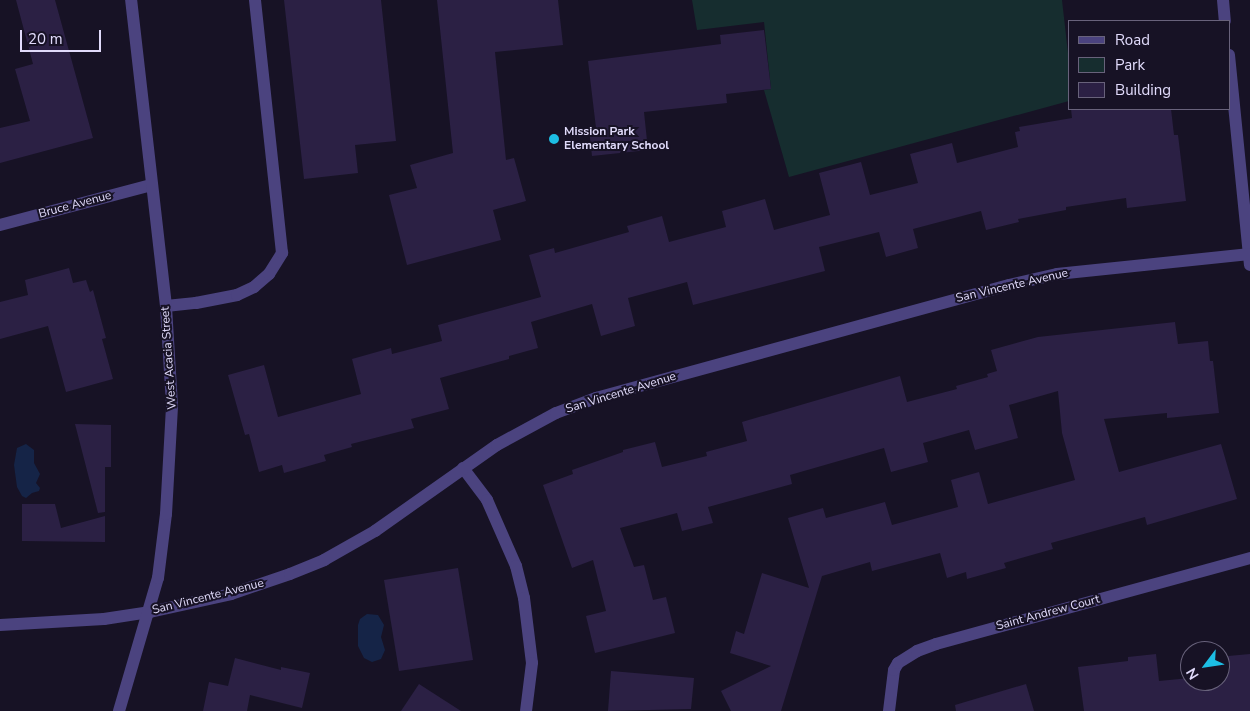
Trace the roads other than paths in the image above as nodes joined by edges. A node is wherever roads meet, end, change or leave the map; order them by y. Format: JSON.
{"nodes":[{"id":1,"x":131,"y":0,"type":"edge"},
{"id":2,"x":255,"y":0,"type":"edge"},
{"id":3,"x":1223,"y":0,"type":"edge"},
{"id":4,"x":1225,"y":20,"type":"edge"},
{"id":5,"x":1230,"y":65,"type":"edge"},
{"id":6,"x":151,"y":185,"type":"junction"},
{"id":7,"x":0,"y":225,"type":"edge"},
{"id":8,"x":1250,"y":258,"type":"edge"},
{"id":9,"x":166,"y":306,"type":"junction"},
{"id":10,"x":463,"y":468,"type":"junction"},
{"id":11,"x":1250,"y":558,"type":"edge"},
{"id":12,"x":150,"y":612,"type":"junction"},
{"id":13,"x":0,"y":625,"type":"edge"},
{"id":14,"x":119,"y":711,"type":"edge"},
{"id":15,"x":526,"y":711,"type":"edge"},
{"id":16,"x":889,"y":711,"type":"edge"}],
"edges":[{"from":1,"to":6,"type":"street","name":"West Acacia Street"},
{"from":2,"to":9,"type":"street"},
{"from":3,"to":4,"type":"street"},
{"from":5,"to":8,"type":"street"},
{"from":6,"to":7,"type":"street","name":"Bruce Avenue"},
{"from":6,"to":9,"type":"street","name":"West Acacia Street"},
{"from":8,"to":10,"type":"street","name":"San Vincente Avenue"},
{"from":9,"to":12,"type":"street","name":"West Acacia Street"},
{"from":10,"to":12,"type":"street","name":"San Vincente Avenue"},
{"from":10,"to":15,"type":"street"},
{"from":11,"to":16,"type":"street","name":"Saint Andrew Court"},
{"from":12,"to":13,"type":"street","name":"San Vincente Avenue"},
{"from":12,"to":14,"type":"street","name":"West Acacia Street"}]}
